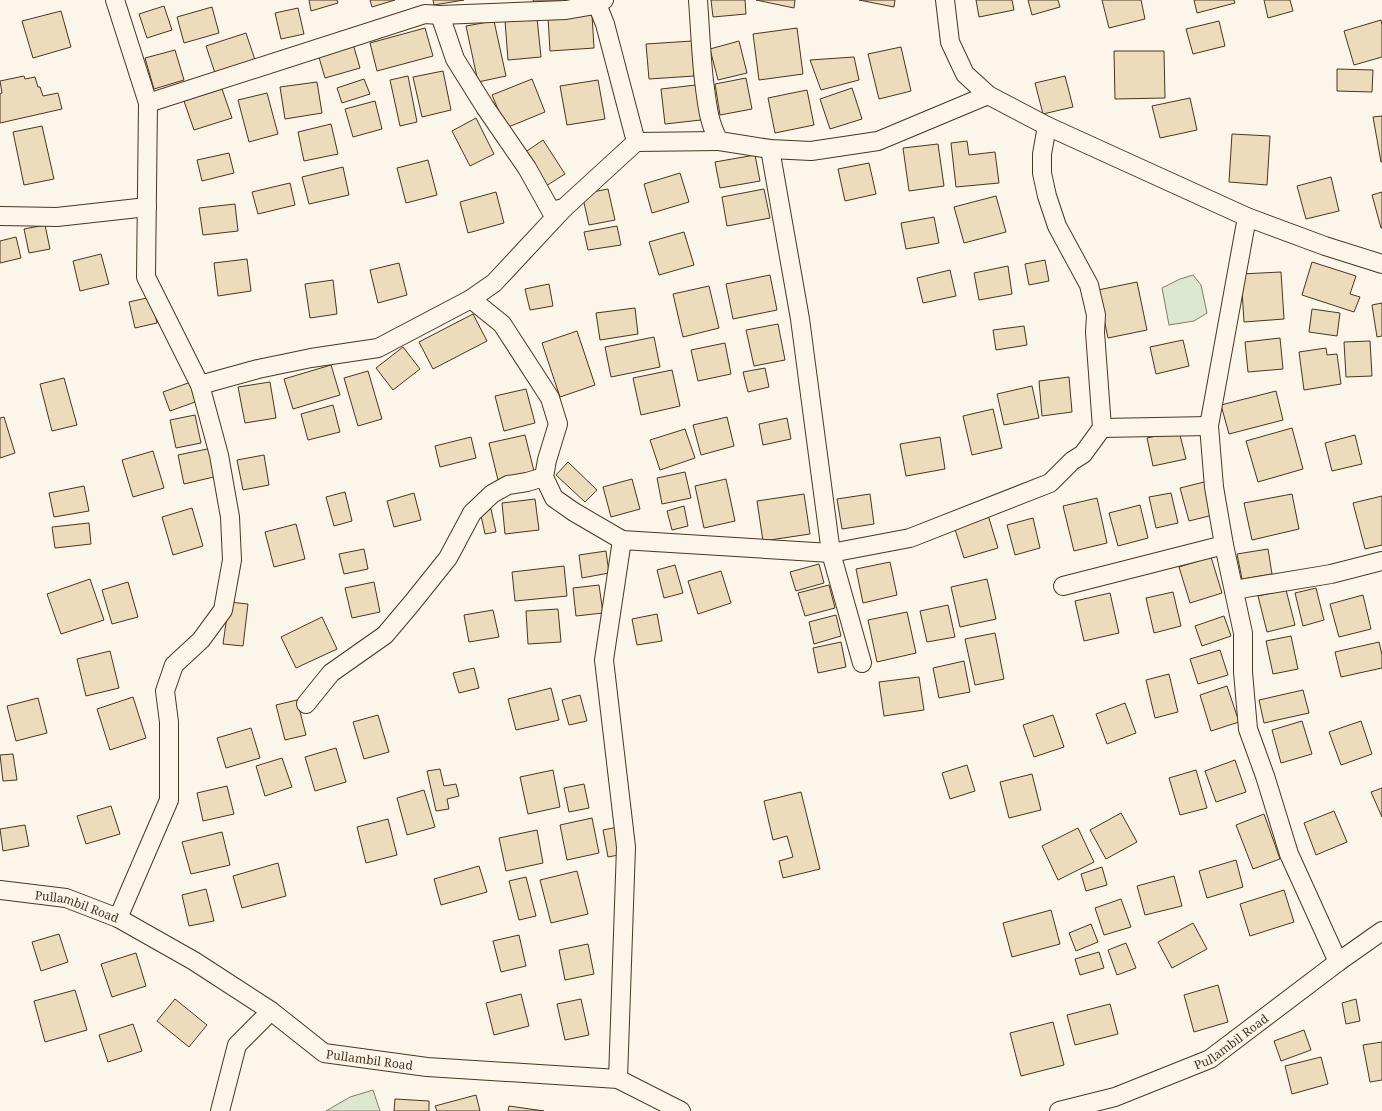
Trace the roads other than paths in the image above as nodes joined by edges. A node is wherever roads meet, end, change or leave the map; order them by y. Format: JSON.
{"nodes":[{"id":1,"x":115,"y":0,"type":"edge"},
{"id":2,"x":698,"y":0,"type":"edge"},
{"id":3,"x":945,"y":0,"type":"edge"},
{"id":4,"x":601,"y":2,"type":"edge"},
{"id":5,"x":430,"y":10,"type":"edge"},
{"id":6,"x":988,"y":95,"type":"junction"},
{"id":7,"x":148,"y":103,"type":"junction"},
{"id":8,"x":1047,"y":126,"type":"junction"},
{"id":9,"x":718,"y":141,"type":"junction"},
{"id":10,"x":636,"y":142,"type":"junction"},
{"id":11,"x":770,"y":149,"type":"junction"},
{"id":12,"x":147,"y":207,"type":"junction"},
{"id":13,"x":564,"y":208,"type":"junction"},
{"id":14,"x":0,"y":216,"type":"edge"},
{"id":15,"x":1247,"y":217,"type":"junction"},
{"id":16,"x":1382,"y":264,"type":"edge"},
{"id":17,"x":471,"y":299,"type":"junction"},
{"id":18,"x":200,"y":385,"type":"junction"},
{"id":19,"x":1209,"y":426,"type":"junction"},
{"id":20,"x":1102,"y":428,"type":"junction"},
{"id":21,"x":544,"y":477,"type":"junction"},
{"id":22,"x":622,"y":540,"type":"junction"},
{"id":23,"x":1224,"y":545,"type":"junction"},
{"id":24,"x":831,"y":552,"type":"junction"},
{"id":25,"x":1382,"y":561,"type":"edge"},
{"id":26,"x":1064,"y":586,"type":"dead end"},
{"id":27,"x":1234,"y":590,"type":"junction"},
{"id":28,"x":862,"y":663,"type":"dead end"},
{"id":29,"x":306,"y":704,"type":"dead end"},
{"id":30,"x":0,"y":890,"type":"edge"},
{"id":31,"x":118,"y":918,"type":"junction"},
{"id":32,"x":1382,"y":931,"type":"edge"},
{"id":33,"x":1338,"y":962,"type":"junction"},
{"id":34,"x":271,"y":1011,"type":"junction"},
{"id":35,"x":618,"y":1079,"type":"junction"},
{"id":36,"x":220,"y":1111,"type":"edge"},
{"id":37,"x":680,"y":1111,"type":"edge"},
{"id":38,"x":1059,"y":1111,"type":"edge"}],
"edges":[{"from":1,"to":7,"type":"street"},
{"from":2,"to":9,"type":"street"},
{"from":3,"to":6,"type":"street"},
{"from":4,"to":5,"type":"street"},
{"from":4,"to":10,"type":"street"},
{"from":5,"to":7,"type":"street"},
{"from":5,"to":13,"type":"street"},
{"from":6,"to":8,"type":"street"},
{"from":6,"to":11,"type":"street"},
{"from":7,"to":12,"type":"street"},
{"from":8,"to":15,"type":"street"},
{"from":8,"to":20,"type":"street"},
{"from":9,"to":10,"type":"street"},
{"from":9,"to":11,"type":"street"},
{"from":10,"to":13,"type":"street"},
{"from":11,"to":24,"type":"street"},
{"from":12,"to":14,"type":"street"},
{"from":12,"to":18,"type":"street"},
{"from":13,"to":17,"type":"street"},
{"from":15,"to":16,"type":"street"},
{"from":15,"to":19,"type":"street"},
{"from":17,"to":18,"type":"street"},
{"from":17,"to":21,"type":"street"},
{"from":18,"to":31,"type":"street"},
{"from":19,"to":20,"type":"street"},
{"from":19,"to":23,"type":"street"},
{"from":20,"to":24,"type":"street"},
{"from":21,"to":22,"type":"street"},
{"from":21,"to":29,"type":"street"},
{"from":22,"to":24,"type":"street"},
{"from":22,"to":35,"type":"street"},
{"from":23,"to":26,"type":"street"},
{"from":23,"to":27,"type":"street"},
{"from":24,"to":28,"type":"street"},
{"from":25,"to":27,"type":"street"},
{"from":27,"to":33,"type":"street"},
{"from":30,"to":31,"type":"street","name":"Pullambil Road"},
{"from":31,"to":34,"type":"street","name":"Pullambil Road"},
{"from":32,"to":33,"type":"street","name":"Pullambil Road"},
{"from":33,"to":38,"type":"street","name":"Pullambil Road"},
{"from":34,"to":35,"type":"street","name":"Pullambil Road"},
{"from":34,"to":36,"type":"street"},
{"from":35,"to":37,"type":"street","name":"Pullambil Road"}]}
